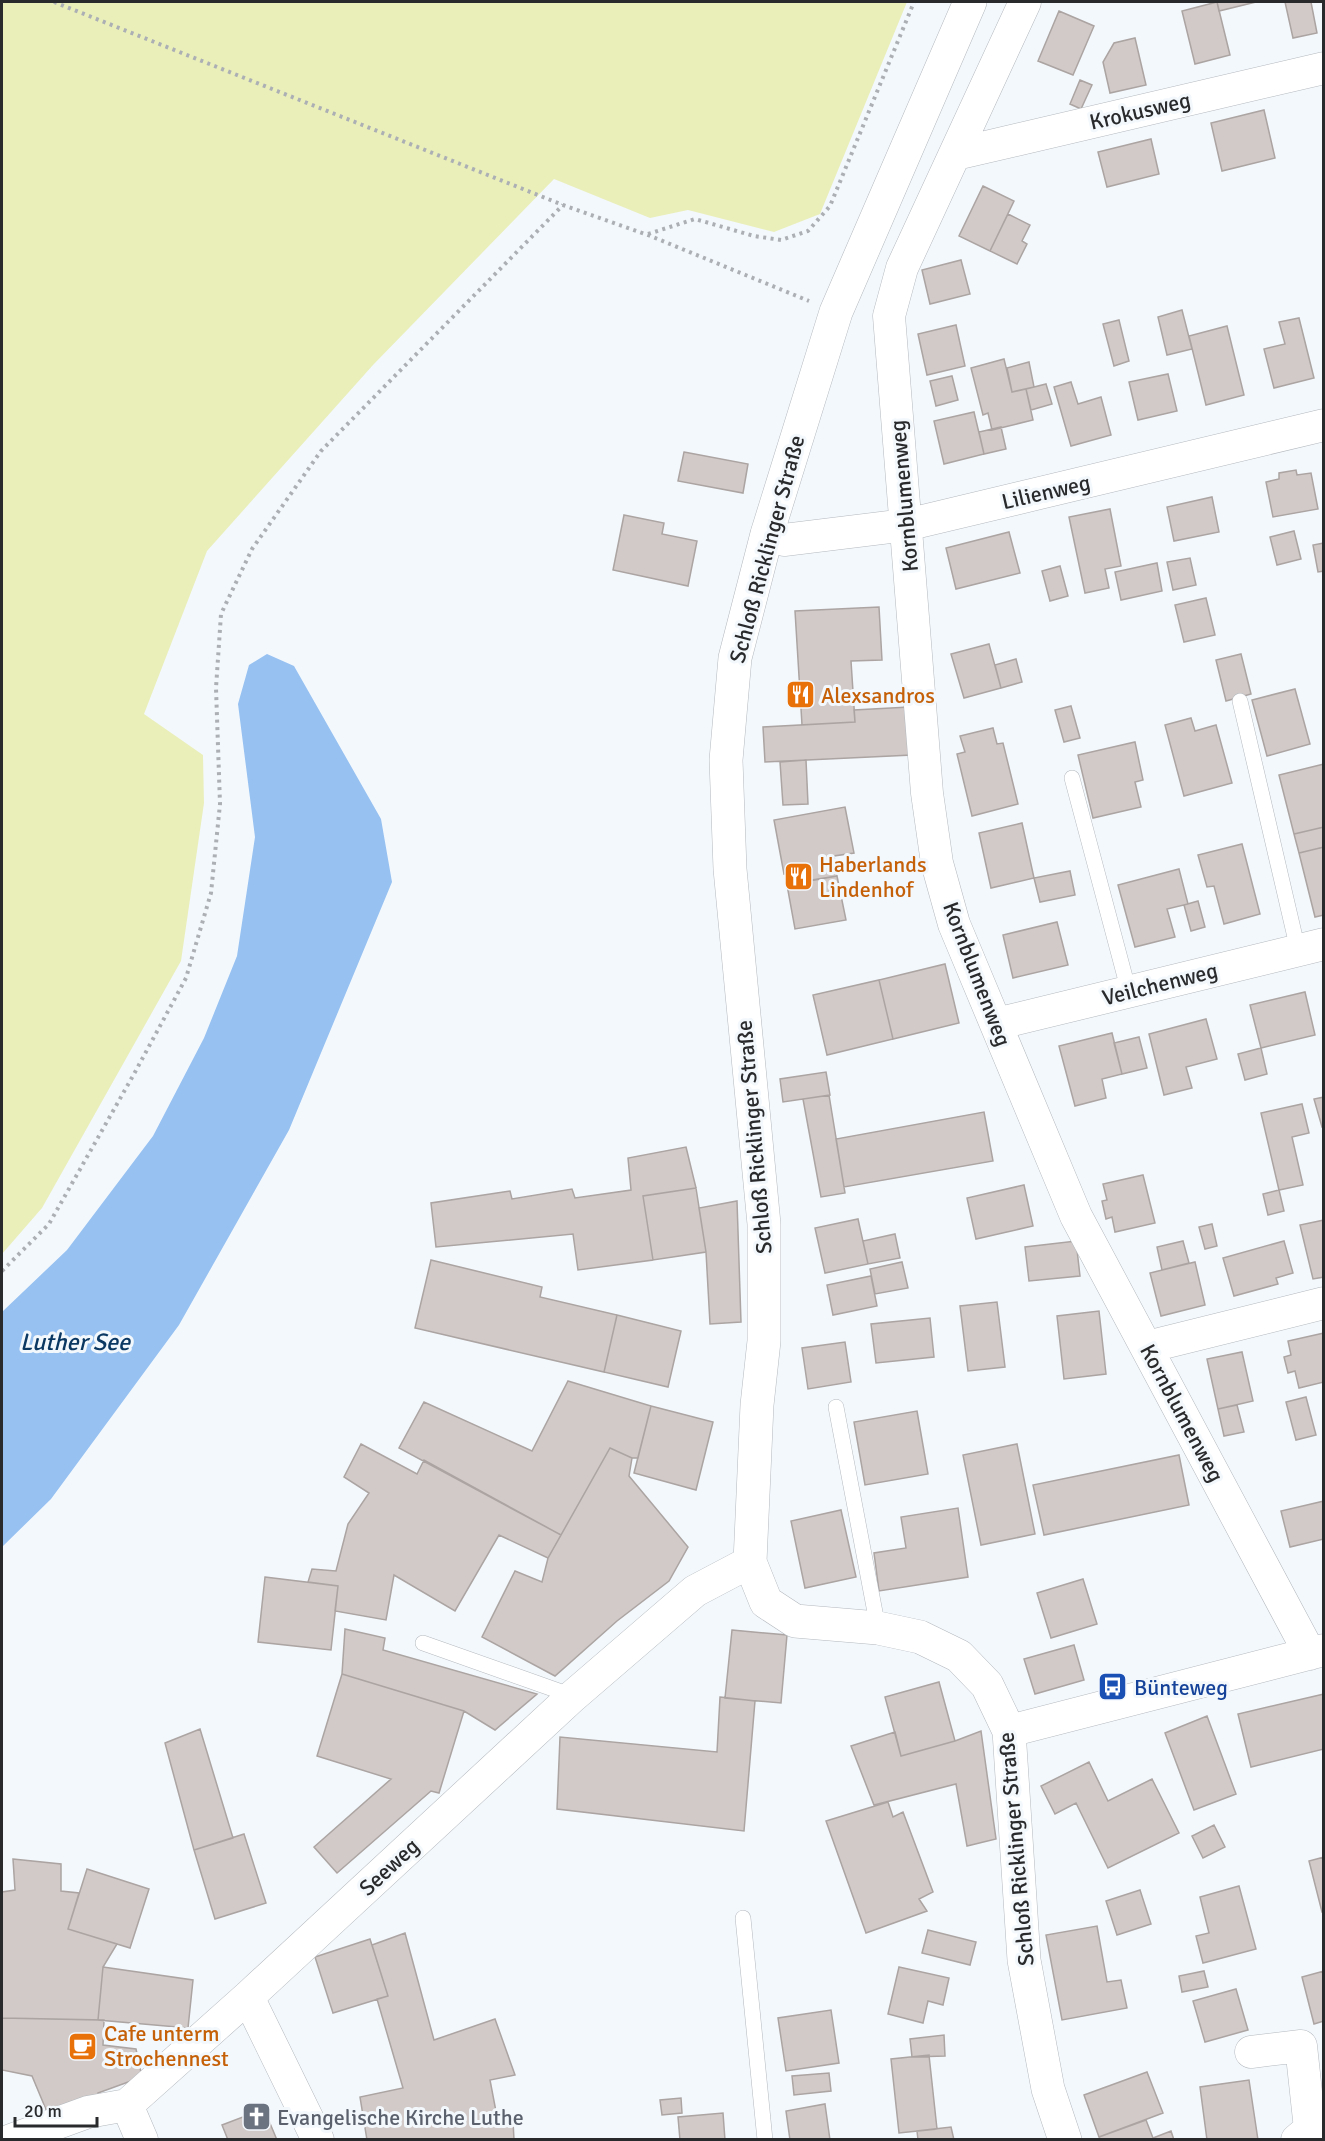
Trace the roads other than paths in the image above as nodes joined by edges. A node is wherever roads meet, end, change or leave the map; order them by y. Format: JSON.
{"nodes":[{"id":1,"x":970,"y":2,"type":"edge"},
{"id":2,"x":1026,"y":2,"type":"edge"},
{"id":3,"x":1323,"y":68,"type":"edge"},
{"id":4,"x":956,"y":154,"type":"junction"},
{"id":5,"x":1323,"y":425,"type":"edge"},
{"id":6,"x":906,"y":525,"type":"junction"},
{"id":7,"x":767,"y":534,"type":"junction"},
{"id":8,"x":1240,"y":701,"type":"dead end"},
{"id":9,"x":1072,"y":778,"type":"dead end"},
{"id":10,"x":1311,"y":947,"type":"edge"},
{"id":11,"x":1129,"y":992,"type":"junction"},
{"id":12,"x":996,"y":1024,"type":"junction"},
{"id":13,"x":1323,"y":1304,"type":"edge"},
{"id":14,"x":1147,"y":1347,"type":"junction"},
{"id":15,"x":836,"y":1407,"type":"dead end"},
{"id":16,"x":750,"y":1562,"type":"junction"},
{"id":17,"x":878,"y":1628,"type":"junction"},
{"id":18,"x":423,"y":1643,"type":"dead end"},
{"id":19,"x":1317,"y":1652,"type":"edge"},
{"id":20,"x":573,"y":1696,"type":"junction"},
{"id":21,"x":1009,"y":1731,"type":"junction"},
{"id":22,"x":743,"y":1918,"type":"dead end"},
{"id":23,"x":248,"y":1997,"type":"junction"},
{"id":24,"x":1251,"y":2052,"type":"dead end"},
{"id":25,"x":127,"y":2105,"type":"junction"},
{"id":26,"x":11,"y":2139,"type":"edge"},
{"id":27,"x":142,"y":2139,"type":"edge"},
{"id":28,"x":318,"y":2139,"type":"edge"},
{"id":29,"x":765,"y":2139,"type":"edge"},
{"id":30,"x":1065,"y":2139,"type":"edge"},
{"id":31,"x":1297,"y":2139,"type":"edge"}],
"edges":[{"from":1,"to":7,"type":"street","name":"Schloß Ricklinger Straße"},
{"from":2,"to":4,"type":"street","name":"Kornblumenweg"},
{"from":3,"to":4,"type":"street","name":"Krokusweg"},
{"from":4,"to":6,"type":"street","name":"Kornblumenweg"},
{"from":5,"to":6,"type":"street","name":"Lilienweg"},
{"from":6,"to":7,"type":"street","name":"Lilienweg"},
{"from":6,"to":12,"type":"street","name":"Kornblumenweg"},
{"from":7,"to":16,"type":"street","name":"Schloß Ricklinger Straße"},
{"from":8,"to":10,"type":"lane"},
{"from":9,"to":11,"type":"lane"},
{"from":10,"to":11,"type":"street","name":"Veilchenweg"},
{"from":11,"to":12,"type":"street","name":"Veilchenweg"},
{"from":12,"to":14,"type":"street","name":"Kornblumenweg"},
{"from":13,"to":14,"type":"street"},
{"from":14,"to":19,"type":"street","name":"Kornblumenweg"},
{"from":15,"to":17,"type":"lane"},
{"from":16,"to":17,"type":"street","name":"Schloß Ricklinger Straße"},
{"from":16,"to":20,"type":"street","name":"Seeweg"},
{"from":17,"to":21,"type":"street","name":"Schloß Ricklinger Straße"},
{"from":18,"to":20,"type":"lane"},
{"from":19,"to":21,"type":"street"},
{"from":20,"to":23,"type":"street","name":"Seeweg"},
{"from":21,"to":30,"type":"street","name":"Schloß Ricklinger Straße"},
{"from":22,"to":29,"type":"lane"},
{"from":23,"to":25,"type":"street","name":"Seeweg"},
{"from":23,"to":28,"type":"street"},
{"from":24,"to":31,"type":"street"},
{"from":25,"to":26,"type":"street"},
{"from":25,"to":27,"type":"street"}]}
